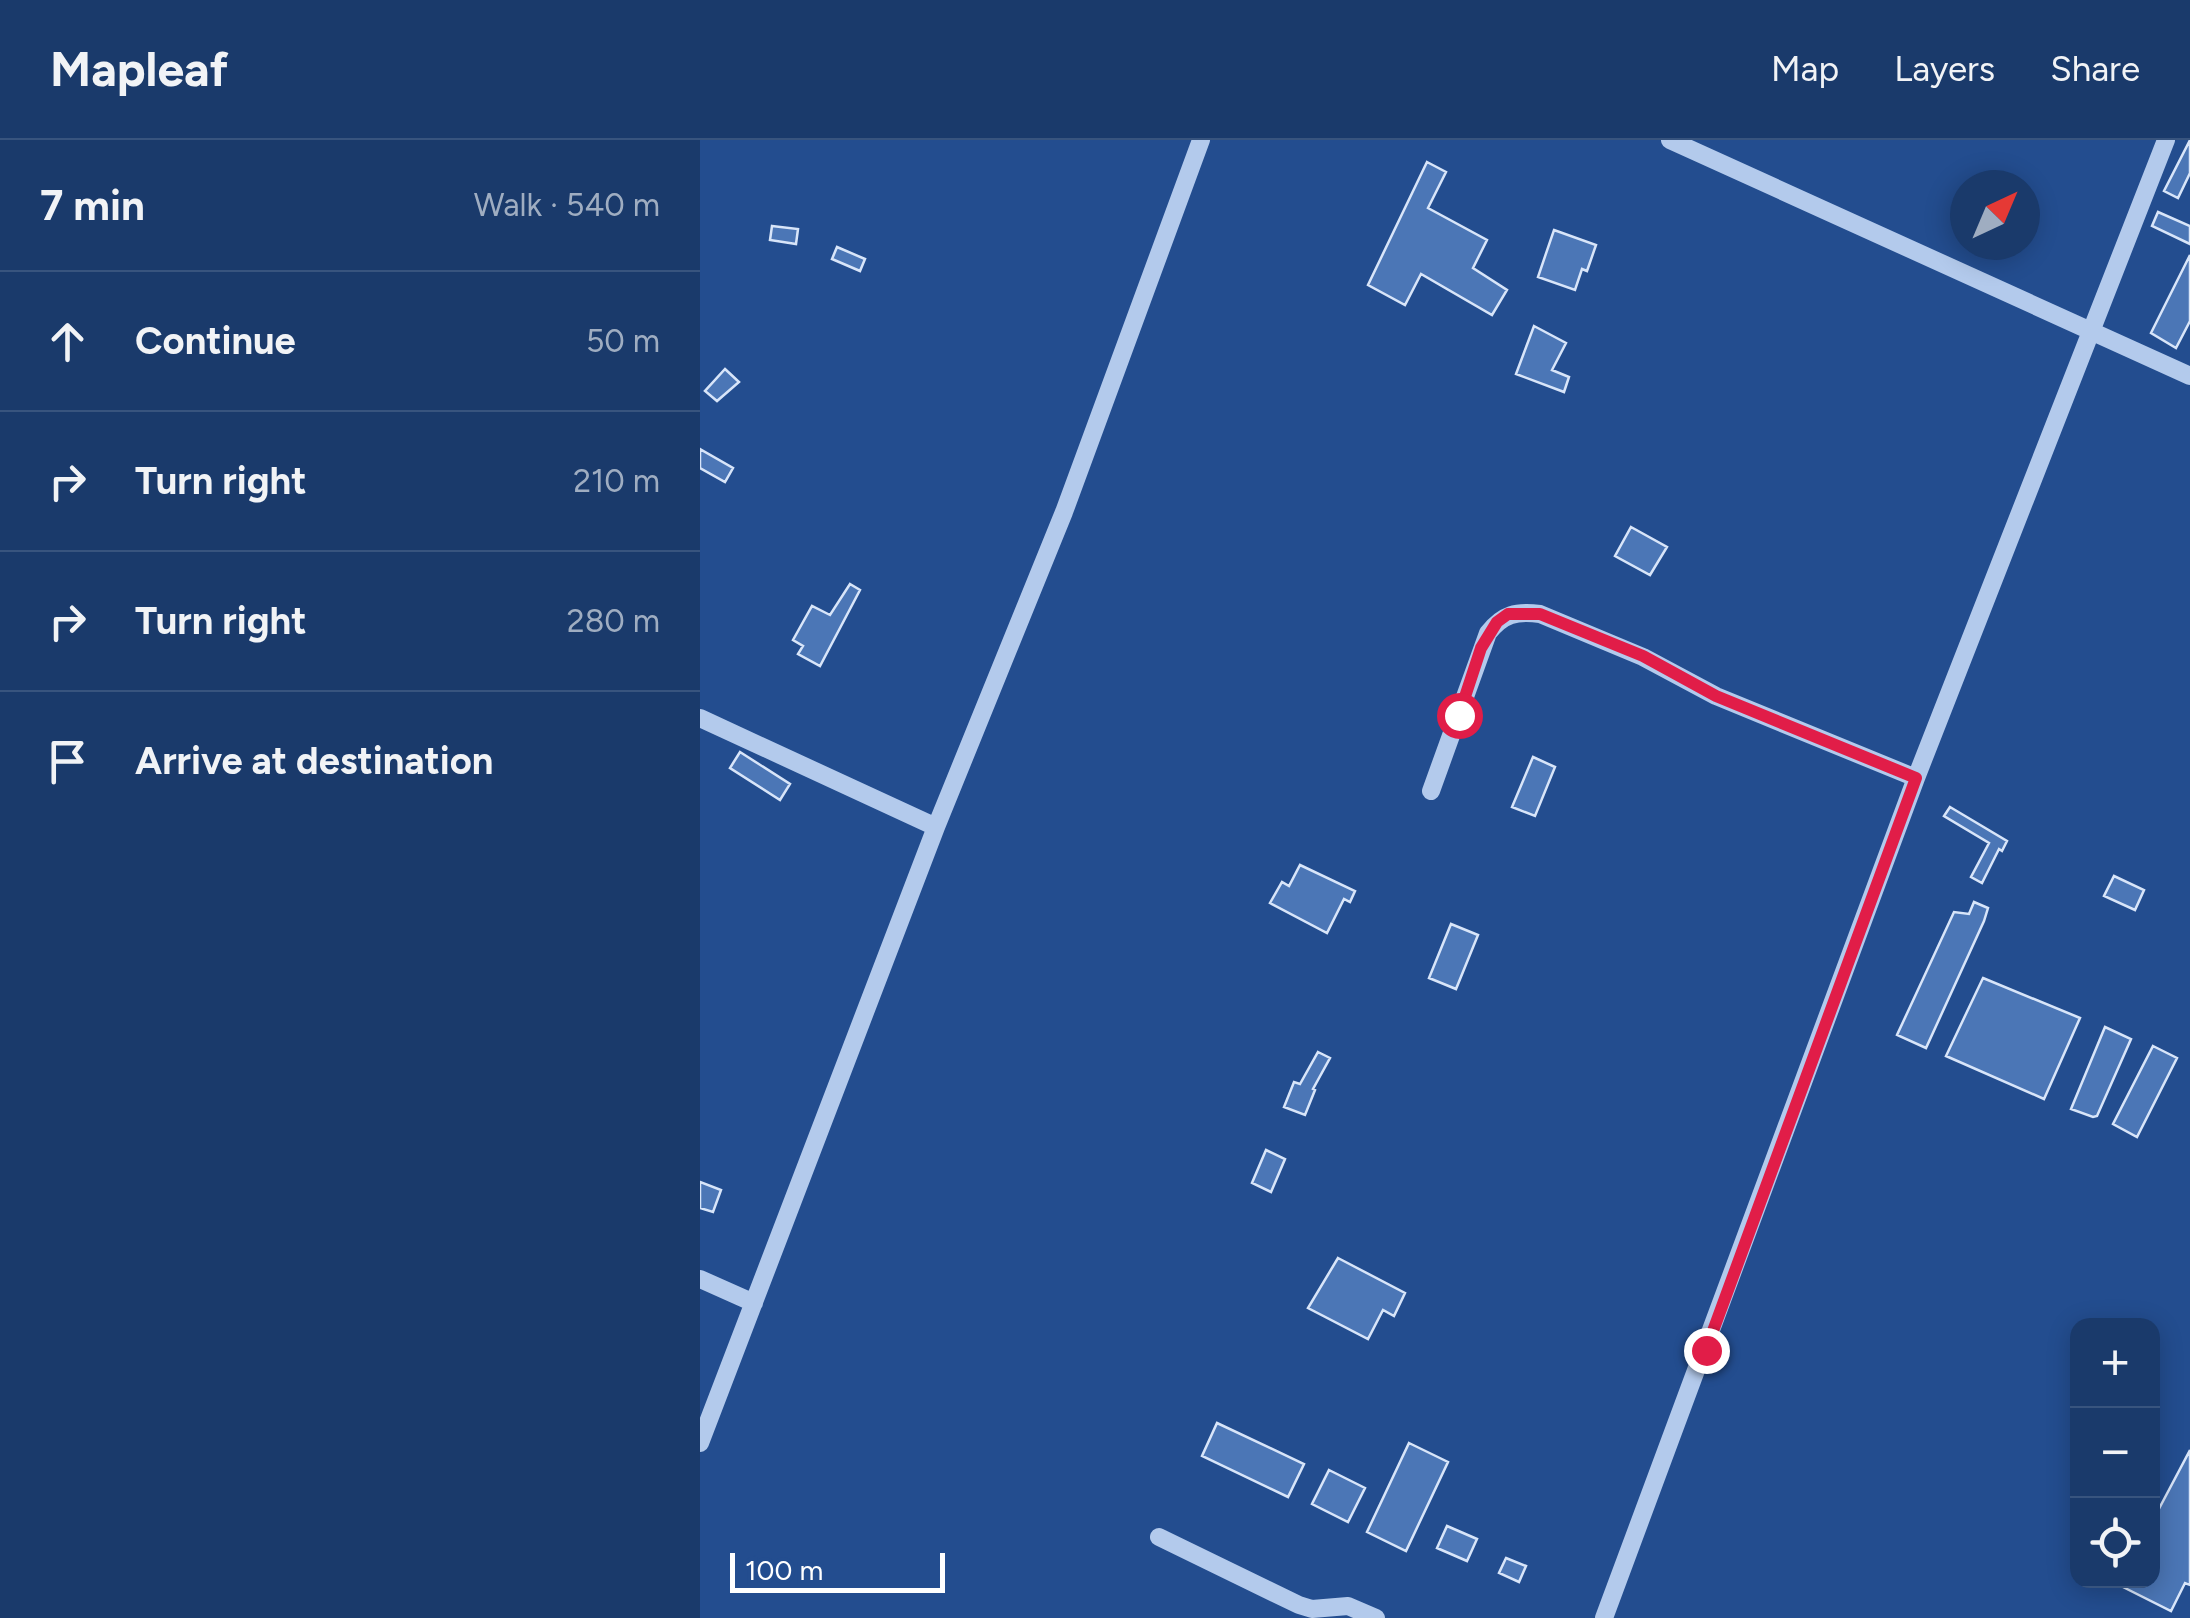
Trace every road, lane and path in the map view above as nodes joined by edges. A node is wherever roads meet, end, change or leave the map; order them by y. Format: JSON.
{"nodes":[{"id":1,"x":1201,"y":140,"type":"edge"},
{"id":2,"x":1670,"y":140,"type":"edge"},
{"id":3,"x":2166,"y":140,"type":"edge"},
{"id":4,"x":2093,"y":332,"type":"junction"},
{"id":5,"x":2190,"y":376,"type":"edge"},
{"id":6,"x":700,"y":718,"type":"edge"},
{"id":7,"x":1916,"y":778,"type":"junction"},
{"id":8,"x":1431,"y":791,"type":"dead end"},
{"id":9,"x":936,"y":827,"type":"junction"},
{"id":10,"x":700,"y":1279,"type":"edge"},
{"id":11,"x":754,"y":1303,"type":"junction"},
{"id":12,"x":700,"y":1443,"type":"edge"},
{"id":13,"x":1160,"y":1537,"type":"dead end"},
{"id":14,"x":1376,"y":1618,"type":"edge"},
{"id":15,"x":1604,"y":1618,"type":"edge"}],
"edges":[{"from":1,"to":9,"type":"street"},
{"from":2,"to":4,"type":"street"},
{"from":3,"to":4,"type":"street"},
{"from":4,"to":5,"type":"street"},
{"from":4,"to":7,"type":"street"},
{"from":6,"to":9,"type":"street"},
{"from":7,"to":8,"type":"street"},
{"from":7,"to":15,"type":"street"},
{"from":9,"to":11,"type":"street"},
{"from":10,"to":11,"type":"street"},
{"from":11,"to":12,"type":"street"},
{"from":13,"to":14,"type":"street"}]}
